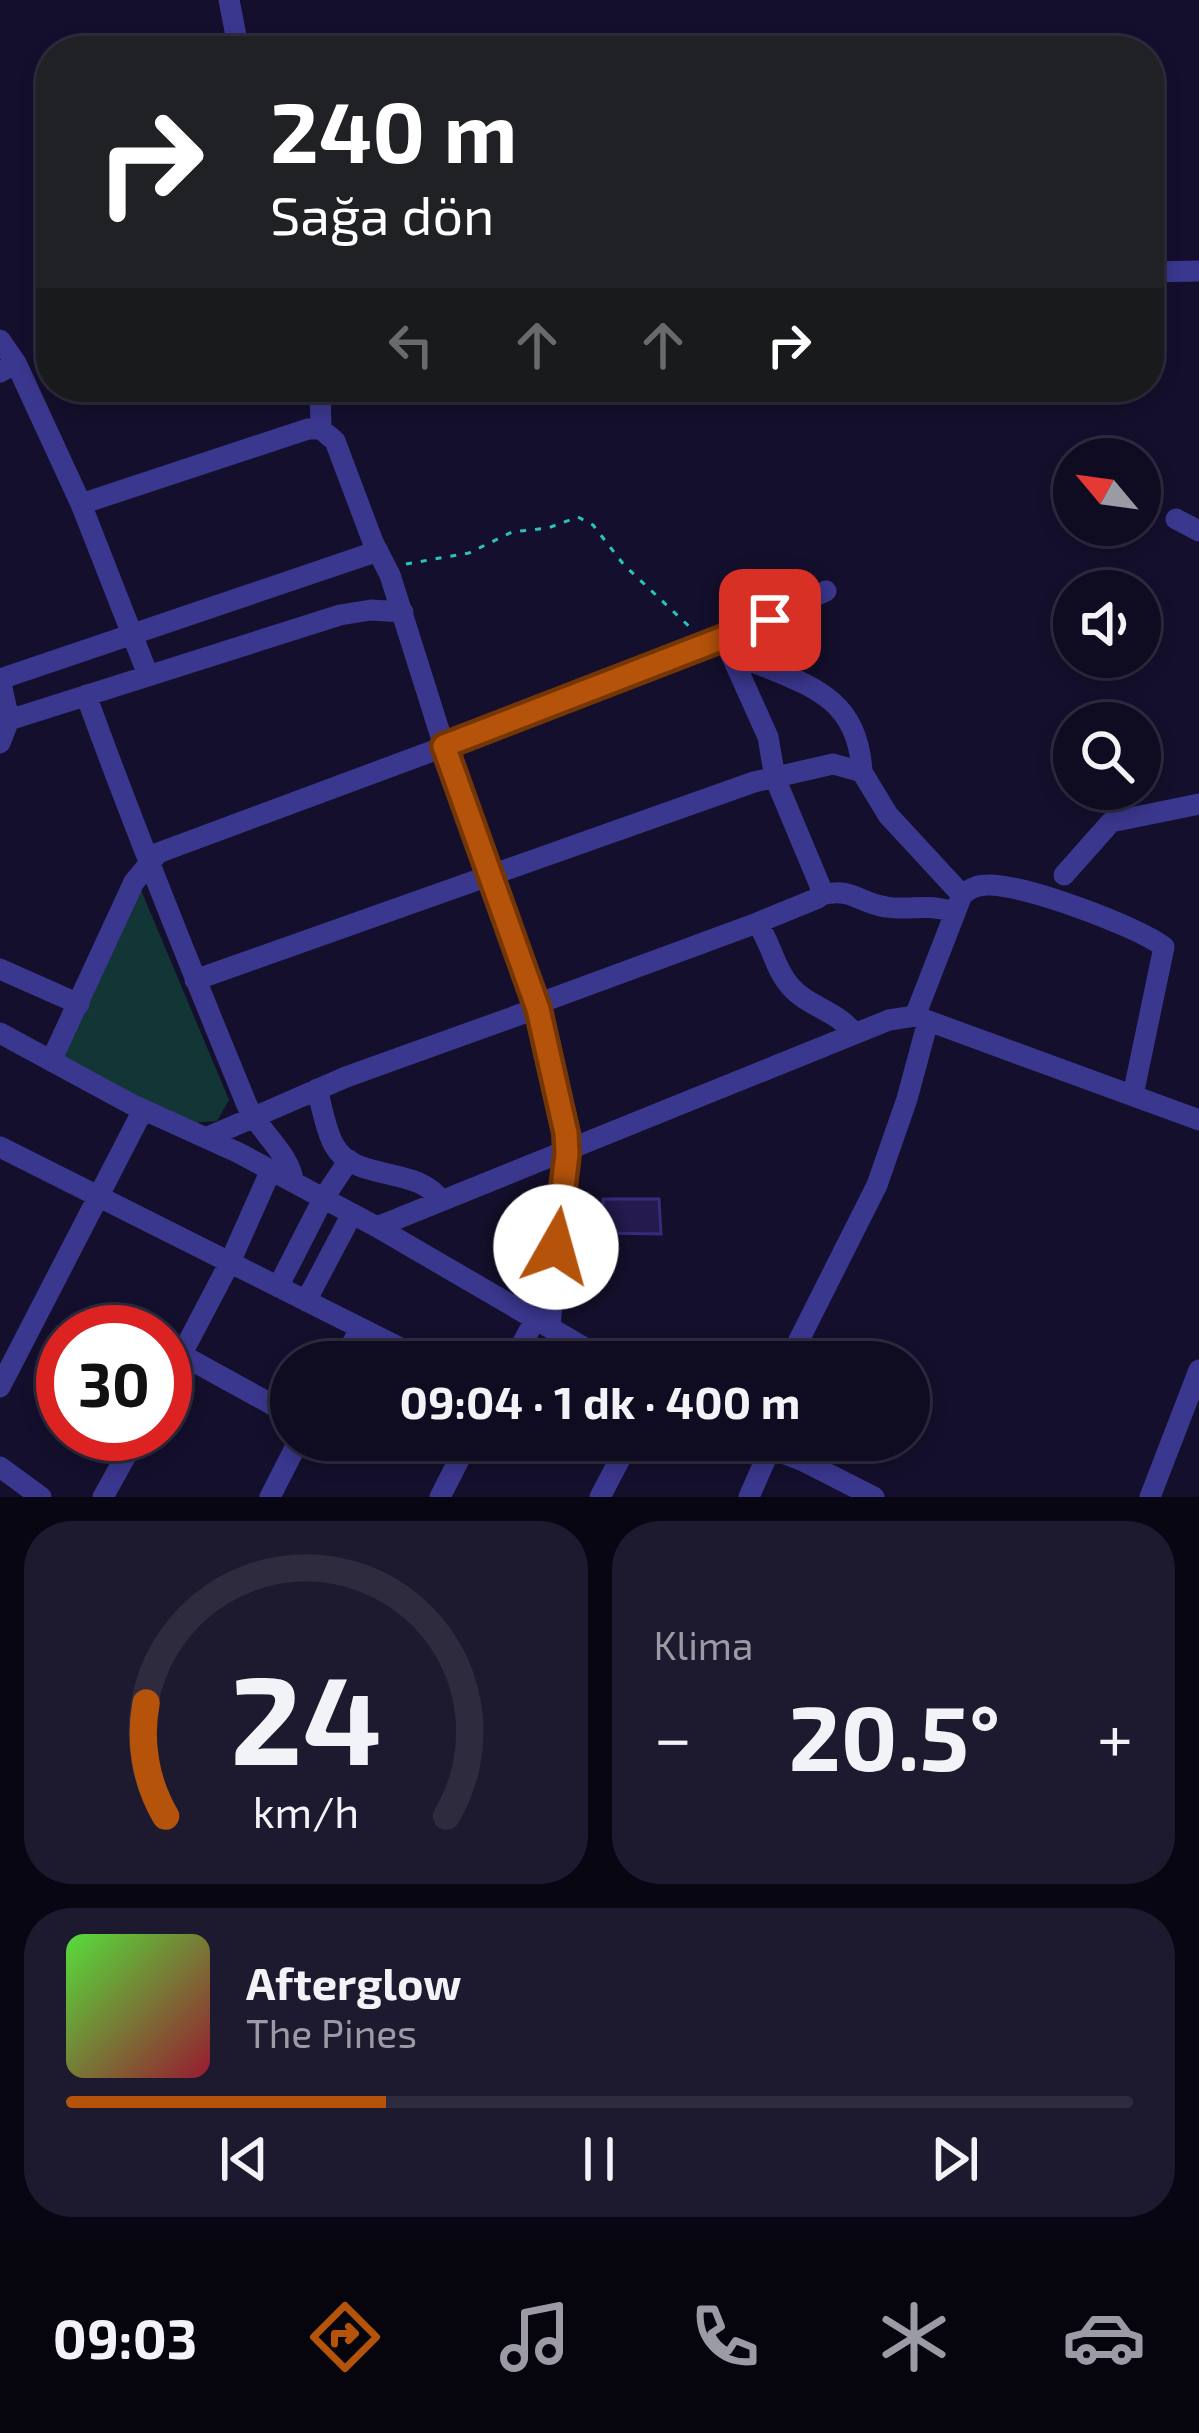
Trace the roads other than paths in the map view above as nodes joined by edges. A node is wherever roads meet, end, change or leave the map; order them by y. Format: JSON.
{"nodes":[{"id":1,"x":230,"y":0,"type":"edge"},
{"id":2,"x":236,"y":36,"type":"edge"},
{"id":3,"x":1199,"y":271,"type":"edge"},
{"id":4,"x":1164,"y":272,"type":"edge"},
{"id":5,"x":0,"y":340,"type":"edge"},
{"id":6,"x":8,"y":368,"type":"edge"},
{"id":7,"x":320,"y":402,"type":"edge"},
{"id":8,"x":321,"y":429,"type":"junction"},
{"id":9,"x":81,"y":504,"type":"junction"},
{"id":10,"x":1176,"y":519,"type":"dead end"},
{"id":11,"x":1199,"y":531,"type":"edge"},
{"id":12,"x":382,"y":559,"type":"junction"},
{"id":13,"x":826,"y":591,"type":"dead end"},
{"id":14,"x":403,"y":612,"type":"junction"},
{"id":15,"x":134,"y":635,"type":"junction"},
{"id":16,"x":721,"y":647,"type":"junction"},
{"id":17,"x":148,"y":675,"type":"junction"},
{"id":18,"x":0,"y":679,"type":"edge"},
{"id":19,"x":86,"y":695,"type":"junction"},
{"id":20,"x":9,"y":720,"type":"junction"},
{"id":21,"x":0,"y":743,"type":"edge"},
{"id":22,"x":444,"y":746,"type":"junction"},
{"id":23,"x":862,"y":772,"type":"junction"},
{"id":24,"x":775,"y":778,"type":"junction"},
{"id":25,"x":1199,"y":804,"type":"edge"},
{"id":26,"x":147,"y":863,"type":"junction"},
{"id":27,"x":490,"y":872,"type":"junction"},
{"id":28,"x":1064,"y":875,"type":"dead end"},
{"id":29,"x":821,"y":895,"type":"junction"},
{"id":30,"x":958,"y":903,"type":"junction"},
{"id":31,"x":758,"y":923,"type":"junction"},
{"id":32,"x":0,"y":969,"type":"edge"},
{"id":33,"x":195,"y":980,"type":"junction"},
{"id":34,"x":79,"y":1004,"type":"junction"},
{"id":35,"x":538,"y":1006,"type":"junction"},
{"id":36,"x":922,"y":1019,"type":"junction"},
{"id":37,"x":0,"y":1033,"type":"edge"},
{"id":38,"x":854,"y":1033,"type":"junction"},
{"id":39,"x":51,"y":1061,"type":"junction"},
{"id":40,"x":317,"y":1089,"type":"junction"},
{"id":41,"x":1133,"y":1095,"type":"junction"},
{"id":42,"x":143,"y":1110,"type":"junction"},
{"id":43,"x":253,"y":1118,"type":"junction"},
{"id":44,"x":1199,"y":1120,"type":"edge"},
{"id":45,"x":206,"y":1138,"type":"junction"},
{"id":46,"x":0,"y":1147,"type":"edge"},
{"id":47,"x":567,"y":1150,"type":"junction"},
{"id":48,"x":349,"y":1160,"type":"junction"},
{"id":49,"x":271,"y":1170,"type":"junction"},
{"id":50,"x":293,"y":1182,"type":"junction"},
{"id":51,"x":101,"y":1197,"type":"junction"},
{"id":52,"x":323,"y":1198,"type":"junction"},
{"id":53,"x":441,"y":1201,"type":"junction"},
{"id":54,"x":352,"y":1214,"type":"junction"},
{"id":55,"x":377,"y":1227,"type":"junction"},
{"id":56,"x":230,"y":1262,"type":"junction"},
{"id":57,"x":278,"y":1287,"type":"junction"},
{"id":58,"x":306,"y":1301,"type":"junction"},
{"id":59,"x":543,"y":1322,"type":"junction"},
{"id":60,"x":360,"y":1329,"type":"junction"},
{"id":61,"x":192,"y":1336,"type":"edge"},
{"id":62,"x":353,"y":1341,"type":"edge"},
{"id":63,"x":385,"y":1341,"type":"edge"},
{"id":64,"x":528,"y":1341,"type":"edge"},
{"id":65,"x":574,"y":1341,"type":"edge"},
{"id":66,"x":799,"y":1341,"type":"edge"},
{"id":67,"x":192,"y":1361,"type":"edge"},
{"id":68,"x":1199,"y":1370,"type":"edge"},
{"id":69,"x":0,"y":1387,"type":"edge"},
{"id":70,"x":270,"y":1403,"type":"edge"},
{"id":71,"x":123,"y":1461,"type":"edge"},
{"id":72,"x":288,"y":1461,"type":"edge"},
{"id":73,"x":458,"y":1461,"type":"edge"},
{"id":74,"x":619,"y":1461,"type":"edge"},
{"id":75,"x":760,"y":1461,"type":"edge"},
{"id":76,"x":801,"y":1461,"type":"edge"},
{"id":77,"x":0,"y":1467,"type":"edge"},
{"id":78,"x":41,"y":1497,"type":"edge"},
{"id":79,"x":104,"y":1497,"type":"edge"},
{"id":80,"x":269,"y":1497,"type":"edge"},
{"id":81,"x":440,"y":1497,"type":"edge"},
{"id":82,"x":600,"y":1497,"type":"edge"},
{"id":83,"x":749,"y":1497,"type":"edge"},
{"id":84,"x":874,"y":1497,"type":"edge"},
{"id":85,"x":1150,"y":1497,"type":"edge"}],
"edges":[{"from":1,"to":2,"type":"street"},
{"from":3,"to":4,"type":"street"},
{"from":5,"to":6,"type":"street"},
{"from":6,"to":9,"type":"street"},
{"from":7,"to":8,"type":"street"},
{"from":8,"to":9,"type":"street"},
{"from":8,"to":12,"type":"street"},
{"from":9,"to":15,"type":"street"},
{"from":10,"to":11,"type":"street"},
{"from":12,"to":14,"type":"street"},
{"from":12,"to":15,"type":"street"},
{"from":13,"to":16,"type":"street"},
{"from":14,"to":17,"type":"street"},
{"from":14,"to":22,"type":"street"},
{"from":15,"to":17,"type":"street"},
{"from":15,"to":18,"type":"street"},
{"from":16,"to":22,"type":"street"},
{"from":16,"to":23,"type":"street"},
{"from":16,"to":24,"type":"street"},
{"from":17,"to":19,"type":"street"},
{"from":18,"to":20,"type":"street"},
{"from":19,"to":20,"type":"street"},
{"from":19,"to":26,"type":"street"},
{"from":20,"to":21,"type":"street"},
{"from":22,"to":26,"type":"street"},
{"from":22,"to":27,"type":"street"},
{"from":23,"to":24,"type":"street"},
{"from":23,"to":30,"type":"street"},
{"from":24,"to":27,"type":"street"},
{"from":24,"to":29,"type":"street"},
{"from":25,"to":28,"type":"street"},
{"from":26,"to":33,"type":"street"},
{"from":26,"to":34,"type":"street"},
{"from":27,"to":33,"type":"street"},
{"from":27,"to":35,"type":"street"},
{"from":29,"to":30,"type":"street"},
{"from":29,"to":31,"type":"street"},
{"from":30,"to":36,"type":"street"},
{"from":30,"to":41,"type":"street"},
{"from":31,"to":35,"type":"street"},
{"from":31,"to":38,"type":"street"},
{"from":32,"to":34,"type":"street"},
{"from":33,"to":43,"type":"street"},
{"from":34,"to":39,"type":"street"},
{"from":35,"to":40,"type":"street"},
{"from":35,"to":47,"type":"street"},
{"from":36,"to":38,"type":"street"},
{"from":36,"to":41,"type":"street"},
{"from":36,"to":66,"type":"street"},
{"from":37,"to":39,"type":"street"},
{"from":38,"to":47,"type":"street"},
{"from":39,"to":42,"type":"street"},
{"from":40,"to":43,"type":"street"},
{"from":40,"to":48,"type":"street"},
{"from":41,"to":44,"type":"street"},
{"from":42,"to":45,"type":"street"},
{"from":42,"to":51,"type":"street"},
{"from":43,"to":45,"type":"street"},
{"from":43,"to":50,"type":"street"},
{"from":45,"to":49,"type":"street"},
{"from":46,"to":51,"type":"street"},
{"from":47,"to":53,"type":"street"},
{"from":47,"to":59,"type":"street"},
{"from":48,"to":52,"type":"street"},
{"from":48,"to":53,"type":"street"},
{"from":49,"to":50,"type":"street"},
{"from":49,"to":56,"type":"street"},
{"from":50,"to":52,"type":"street"},
{"from":51,"to":56,"type":"street"},
{"from":51,"to":69,"type":"street"},
{"from":52,"to":54,"type":"street"},
{"from":52,"to":57,"type":"street"},
{"from":53,"to":55,"type":"street"},
{"from":54,"to":55,"type":"street"},
{"from":54,"to":58,"type":"street"},
{"from":55,"to":59,"type":"street"},
{"from":56,"to":57,"type":"street"},
{"from":56,"to":61,"type":"street"},
{"from":57,"to":58,"type":"street"},
{"from":58,"to":60,"type":"street"},
{"from":59,"to":64,"type":"street"},
{"from":59,"to":65,"type":"street"},
{"from":60,"to":62,"type":"street"},
{"from":60,"to":63,"type":"street"},
{"from":67,"to":70,"type":"street"},
{"from":68,"to":85,"type":"street"},
{"from":71,"to":79,"type":"street"},
{"from":72,"to":80,"type":"street"},
{"from":73,"to":81,"type":"street"},
{"from":74,"to":82,"type":"street"},
{"from":75,"to":83,"type":"street"},
{"from":76,"to":84,"type":"street"},
{"from":77,"to":78,"type":"street"}]}
